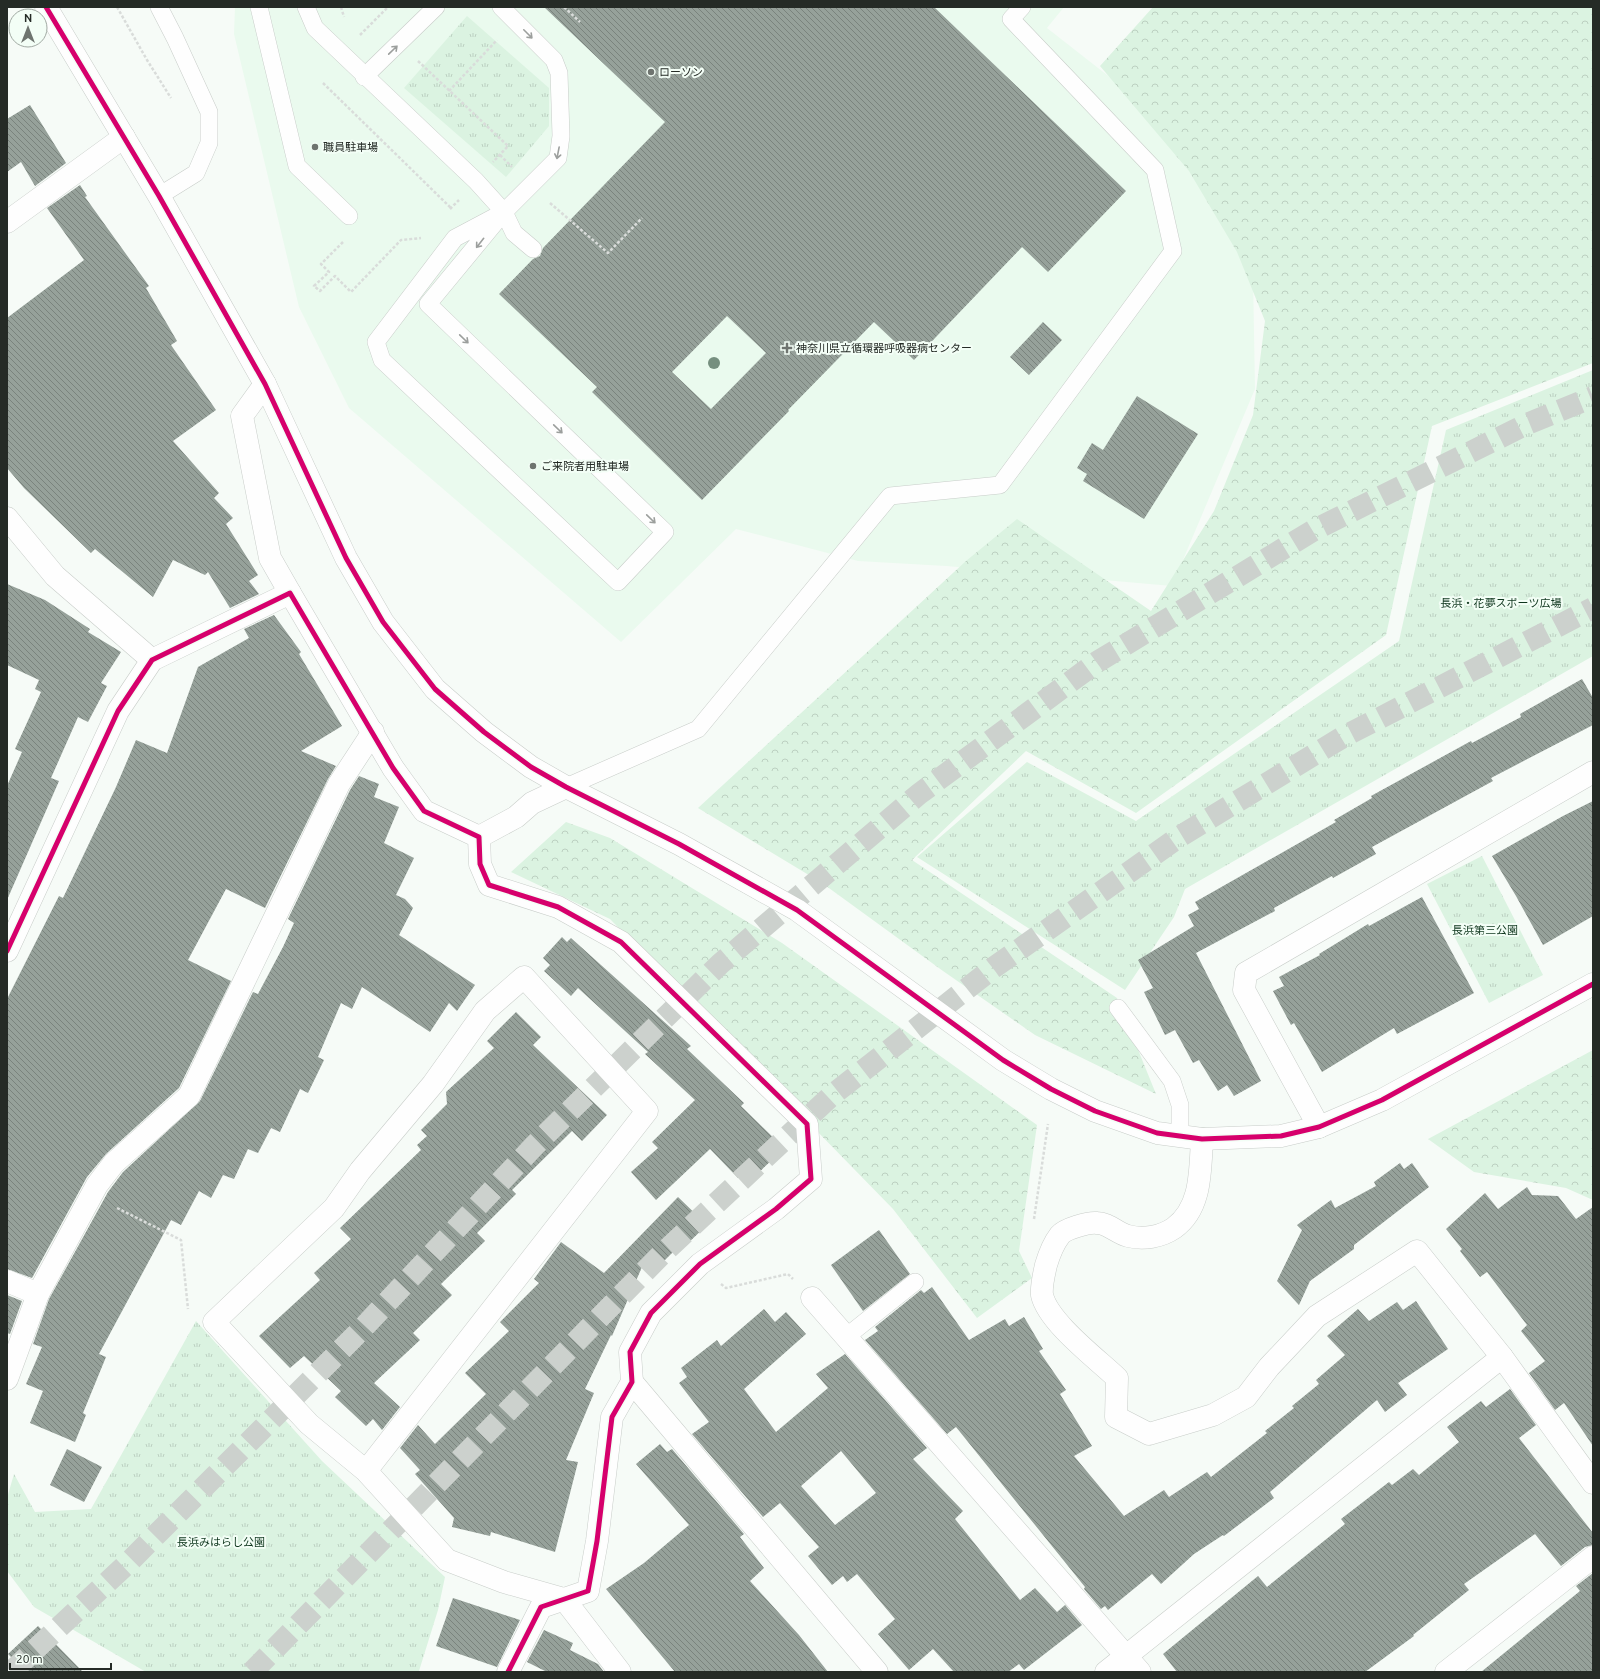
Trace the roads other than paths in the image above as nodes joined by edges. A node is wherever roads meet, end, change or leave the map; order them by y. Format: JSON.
{"nodes":[{"id":1,"x":46,"y":7,"type":"edge"},
{"id":2,"x":159,"y":7,"type":"edge"},
{"id":3,"x":260,"y":7,"type":"edge"},
{"id":4,"x":436,"y":7,"type":"edge"},
{"id":5,"x":500,"y":7,"type":"edge"},
{"id":6,"x":1022,"y":7,"type":"edge"},
{"id":7,"x":308,"y":12,"type":"edge"},
{"id":8,"x":364,"y":77,"type":"junction"},
{"id":9,"x":124,"y":137,"type":"junction"},
{"id":10,"x":159,"y":196,"type":"junction"},
{"id":11,"x":504,"y":212,"type":"junction"},
{"id":12,"x":349,"y":216,"type":"road end"},
{"id":13,"x":7,"y":222,"type":"edge"},
{"id":14,"x":533,"y":249,"type":"dead end"},
{"id":15,"x":414,"y":292,"type":"junction"},
{"id":16,"x":428,"y":304,"type":"junction"},
{"id":17,"x":265,"y":384,"type":"junction"},
{"id":18,"x":7,"y":518,"type":"edge"},
{"id":19,"x":290,"y":593,"type":"junction"},
{"id":20,"x":152,"y":660,"type":"junction"},
{"id":21,"x":373,"y":732,"type":"junction"},
{"id":22,"x":1593,"y":772,"type":"edge"},
{"id":23,"x":566,"y":787,"type":"junction"},
{"id":24,"x":479,"y":837,"type":"junction"},
{"id":25,"x":7,"y":950,"type":"edge"},
{"id":26,"x":1593,"y":984,"type":"edge"},
{"id":27,"x":1118,"y":1008,"type":"dead end"},
{"id":28,"x":1319,"y":1127,"type":"junction"},
{"id":29,"x":1180,"y":1136,"type":"junction"},
{"id":30,"x":1202,"y":1139,"type":"junction"},
{"id":31,"x":7,"y":1281,"type":"edge"},
{"id":32,"x":915,"y":1282,"type":"dead end"},
{"id":33,"x":38,"y":1294,"type":"junction"},
{"id":34,"x":812,"y":1298,"type":"dead end"},
{"id":35,"x":846,"y":1337,"type":"junction"},
{"id":36,"x":1502,"y":1357,"type":"junction"},
{"id":37,"x":7,"y":1379,"type":"edge"},
{"id":38,"x":632,"y":1382,"type":"junction"},
{"id":39,"x":366,"y":1471,"type":"junction"},
{"id":40,"x":1593,"y":1483,"type":"edge"},
{"id":41,"x":1593,"y":1557,"type":"edge"},
{"id":42,"x":564,"y":1599,"type":"junction"},
{"id":43,"x":1133,"y":1664,"type":"edge"},
{"id":44,"x":508,"y":1672,"type":"edge"},
{"id":45,"x":620,"y":1672,"type":"edge"},
{"id":46,"x":877,"y":1672,"type":"edge"},
{"id":47,"x":1106,"y":1672,"type":"edge"},
{"id":48,"x":1446,"y":1672,"type":"edge"}],
"edges":[{"from":1,"to":9,"type":"street"},
{"from":2,"to":10,"type":"lane"},
{"from":3,"to":12,"type":"lane"},
{"from":8,"to":4,"type":"lane","one_way":true},
{"from":5,"to":11,"type":"lane","one_way":true},
{"from":6,"to":23,"type":"lane"},
{"from":7,"to":8,"type":"lane"},
{"from":8,"to":11,"type":"lane"},
{"from":9,"to":10,"type":"street"},
{"from":9,"to":13,"type":"street"},
{"from":10,"to":17,"type":"street"},
{"from":11,"to":14,"type":"lane"},
{"from":11,"to":15,"type":"lane"},
{"from":11,"to":16,"type":"lane","one_way":true},
{"from":15,"to":16,"type":"lane"},
{"from":16,"to":15,"type":"lane","one_way":true},
{"from":17,"to":19,"type":"street"},
{"from":17,"to":23,"type":"street"},
{"from":18,"to":20,"type":"street"},
{"from":19,"to":20,"type":"street"},
{"from":19,"to":21,"type":"street"},
{"from":20,"to":25,"type":"street"},
{"from":21,"to":24,"type":"street"},
{"from":21,"to":33,"type":"street"},
{"from":22,"to":28,"type":"street"},
{"from":23,"to":24,"type":"street"},
{"from":23,"to":29,"type":"street"},
{"from":24,"to":38,"type":"street"},
{"from":26,"to":28,"type":"street"},
{"from":27,"to":29,"type":"lane"},
{"from":28,"to":30,"type":"street"},
{"from":29,"to":30,"type":"street"},
{"from":30,"to":36,"type":"street"},
{"from":31,"to":33,"type":"street"},
{"from":32,"to":35,"type":"lane"},
{"from":33,"to":37,"type":"street"},
{"from":34,"to":35,"type":"street"},
{"from":35,"to":43,"type":"street"},
{"from":36,"to":40,"type":"street"},
{"from":36,"to":43,"type":"street"},
{"from":38,"to":42,"type":"street"},
{"from":38,"to":46,"type":"street"},
{"from":39,"to":39,"type":"street"},
{"from":39,"to":42,"type":"street"},
{"from":41,"to":48,"type":"street"},
{"from":42,"to":44,"type":"street"},
{"from":42,"to":45,"type":"street"},
{"from":43,"to":47,"type":"street"}]}
